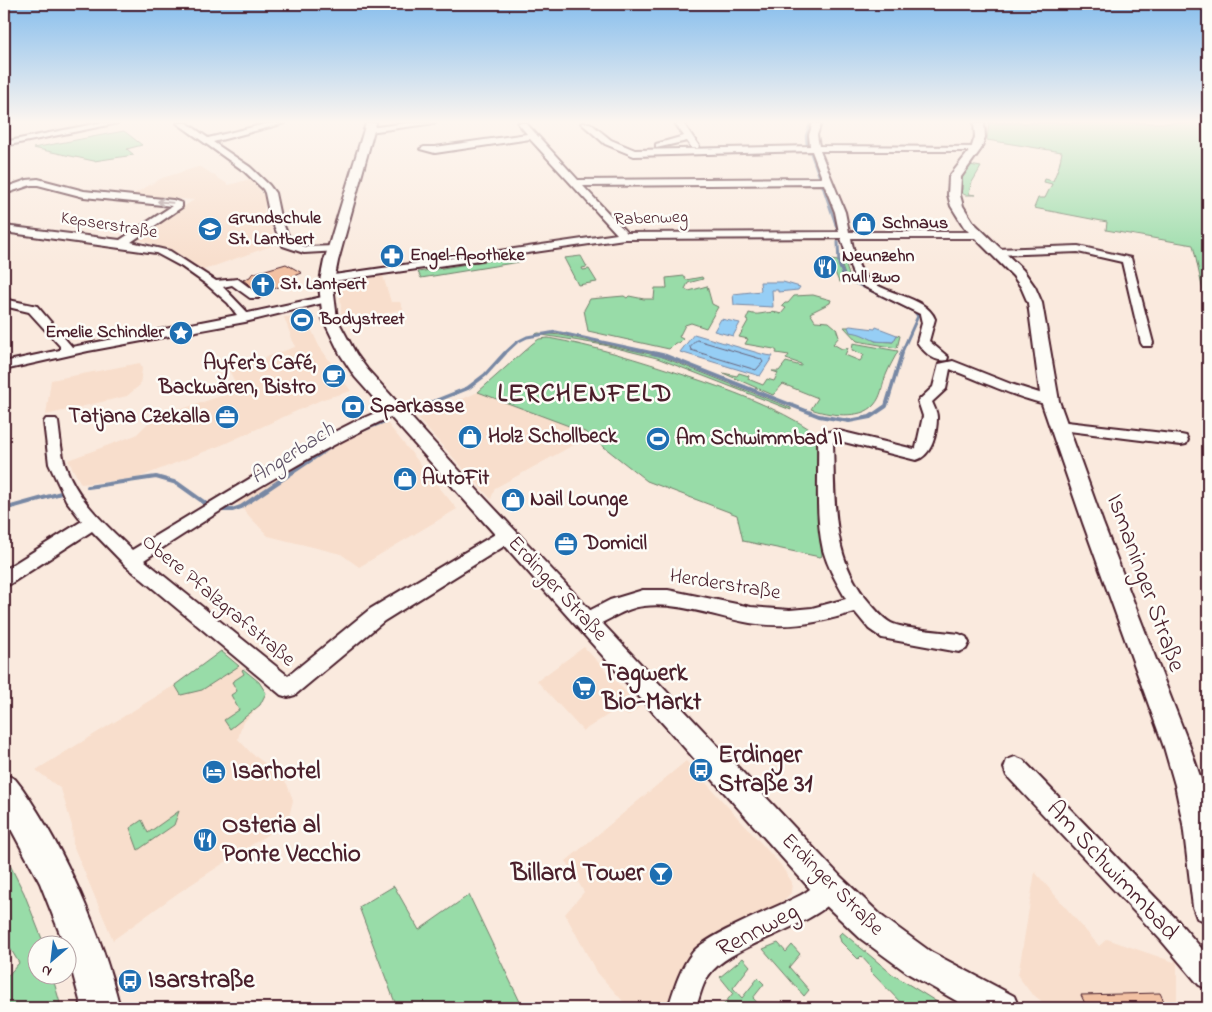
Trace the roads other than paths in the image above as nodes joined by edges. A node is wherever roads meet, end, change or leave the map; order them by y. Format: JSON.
{"nodes":[{"id":1,"x":249,"y":170,"type":"edge"},
{"id":2,"x":358,"y":170,"type":"edge"},
{"id":3,"x":565,"y":170,"type":"edge"},
{"id":4,"x":824,"y":170,"type":"edge"},
{"id":5,"x":959,"y":170,"type":"edge"},
{"id":6,"x":828,"y":181,"type":"junction"},
{"id":7,"x":578,"y":183,"type":"junction"},
{"id":8,"x":4,"y":191,"type":"edge"},
{"id":9,"x":4,"y":229,"type":"edge"},
{"id":10,"x":17,"y":230,"type":"junction"},
{"id":11,"x":979,"y":235,"type":"junction"},
{"id":12,"x":624,"y":236,"type":"junction"},
{"id":13,"x":846,"y":236,"type":"junction"},
{"id":14,"x":4,"y":237,"type":"edge"},
{"id":15,"x":122,"y":244,"type":"junction"},
{"id":16,"x":335,"y":249,"type":"junction"},
{"id":17,"x":998,"y":252,"type":"junction"},
{"id":18,"x":327,"y":279,"type":"junction"},
{"id":19,"x":213,"y":285,"type":"junction"},
{"id":20,"x":254,"y":296,"type":"dead end"},
{"id":21,"x":4,"y":303,"type":"edge"},
{"id":22,"x":327,"y":303,"type":"junction"},
{"id":23,"x":293,"y":308,"type":"joint"},
{"id":24,"x":245,"y":318,"type":"junction"},
{"id":25,"x":1147,"y":343,"type":"dead end"},
{"id":26,"x":66,"y":351,"type":"junction"},
{"id":27,"x":947,"y":363,"type":"junction"},
{"id":28,"x":4,"y":366,"type":"edge"},
{"id":29,"x":1050,"y":401,"type":"junction"},
{"id":30,"x":394,"y":410,"type":"junction"},
{"id":31,"x":51,"y":422,"type":"dead end"},
{"id":32,"x":1058,"y":426,"type":"junction"},
{"id":33,"x":1181,"y":440,"type":"dead end"},
{"id":34,"x":92,"y":522,"type":"junction"},
{"id":35,"x":508,"y":536,"type":"junction"},
{"id":36,"x":131,"y":560,"type":"junction"},
{"id":37,"x":4,"y":578,"type":"edge"},
{"id":38,"x":859,"y":603,"type":"junction"},
{"id":39,"x":588,"y":622,"type":"junction"},
{"id":40,"x":959,"y":643,"type":"dead end"},
{"id":41,"x":1015,"y":768,"type":"dead end"},
{"id":42,"x":4,"y":790,"type":"edge"},
{"id":43,"x":830,"y":888,"type":"junction"},
{"id":44,"x":1208,"y":907,"type":"edge"},
{"id":45,"x":1208,"y":976,"type":"edge"},
{"id":46,"x":101,"y":1008,"type":"edge"},
{"id":47,"x":682,"y":1008,"type":"edge"},
{"id":48,"x":1002,"y":1008,"type":"edge"}],
"edges":[{"from":1,"to":16,"type":"street"},
{"from":2,"to":16,"type":"street","name":"Erdinger Straße"},
{"from":3,"to":7,"type":"street"},
{"from":4,"to":6,"type":"street"},
{"from":5,"to":11,"type":"street","name":"Ismaninger Straße"},
{"from":6,"to":7,"type":"street"},
{"from":6,"to":13,"type":"street"},
{"from":7,"to":12,"type":"street"},
{"from":15,"to":8,"type":"street","one_way":true},
{"from":9,"to":10,"type":"street","name":"Kepserstraße"},
{"from":10,"to":14,"type":"street"},
{"from":10,"to":15,"type":"street","name":"Kepserstraße"},
{"from":11,"to":13,"type":"street","name":"Rabenweg"},
{"from":11,"to":17,"type":"street","name":"Ismaninger Straße"},
{"from":12,"to":13,"type":"street","name":"Rabenweg"},
{"from":12,"to":18,"type":"street","name":"Rabenweg"},
{"from":13,"to":27,"type":"street"},
{"from":15,"to":19,"type":"street","name":"Kepserstraße"},
{"from":16,"to":18,"type":"street","name":"Erdinger Straße"},
{"from":17,"to":25,"type":"street"},
{"from":17,"to":29,"type":"street","name":"Ismaninger Straße"},
{"from":18,"to":22,"type":"street","name":"Erdinger Straße"},
{"from":19,"to":20,"type":"street"},
{"from":19,"to":24,"type":"street","name":"Kepserstraße"},
{"from":21,"to":26,"type":"street"},
{"from":22,"to":23,"type":"street"},
{"from":22,"to":30,"type":"street","name":"Erdinger Straße"},
{"from":23,"to":24,"type":"street"},
{"from":24,"to":26,"type":"street"},
{"from":26,"to":28,"type":"street"},
{"from":27,"to":29,"type":"street"},
{"from":27,"to":38,"type":"street"},
{"from":29,"to":32,"type":"street","name":"Ismaninger Straße"},
{"from":30,"to":35,"type":"street","name":"Erdinger Straße"},
{"from":30,"to":36,"type":"street"},
{"from":31,"to":34,"type":"street","name":"Obere Pfalzgrafstraße"},
{"from":32,"to":33,"type":"street"},
{"from":32,"to":44,"type":"street","name":"Ismaninger Straße"},
{"from":34,"to":36,"type":"street","name":"Obere Pfalzgrafstraße"},
{"from":34,"to":37,"type":"street"},
{"from":35,"to":36,"type":"street","name":"Obere Pfalzgrafstraße"},
{"from":35,"to":39,"type":"street","name":"Erdinger Straße"},
{"from":38,"to":39,"type":"street","name":"Herderstraße"},
{"from":38,"to":40,"type":"street"},
{"from":39,"to":43,"type":"street","name":"Erdinger Straße"},
{"from":41,"to":45,"type":"street","name":"Am Schwimmbad"},
{"from":42,"to":46,"type":"main road"},
{"from":43,"to":47,"type":"street","name":"Rennweg"},
{"from":43,"to":48,"type":"street","name":"Erdinger Straße"}]}
